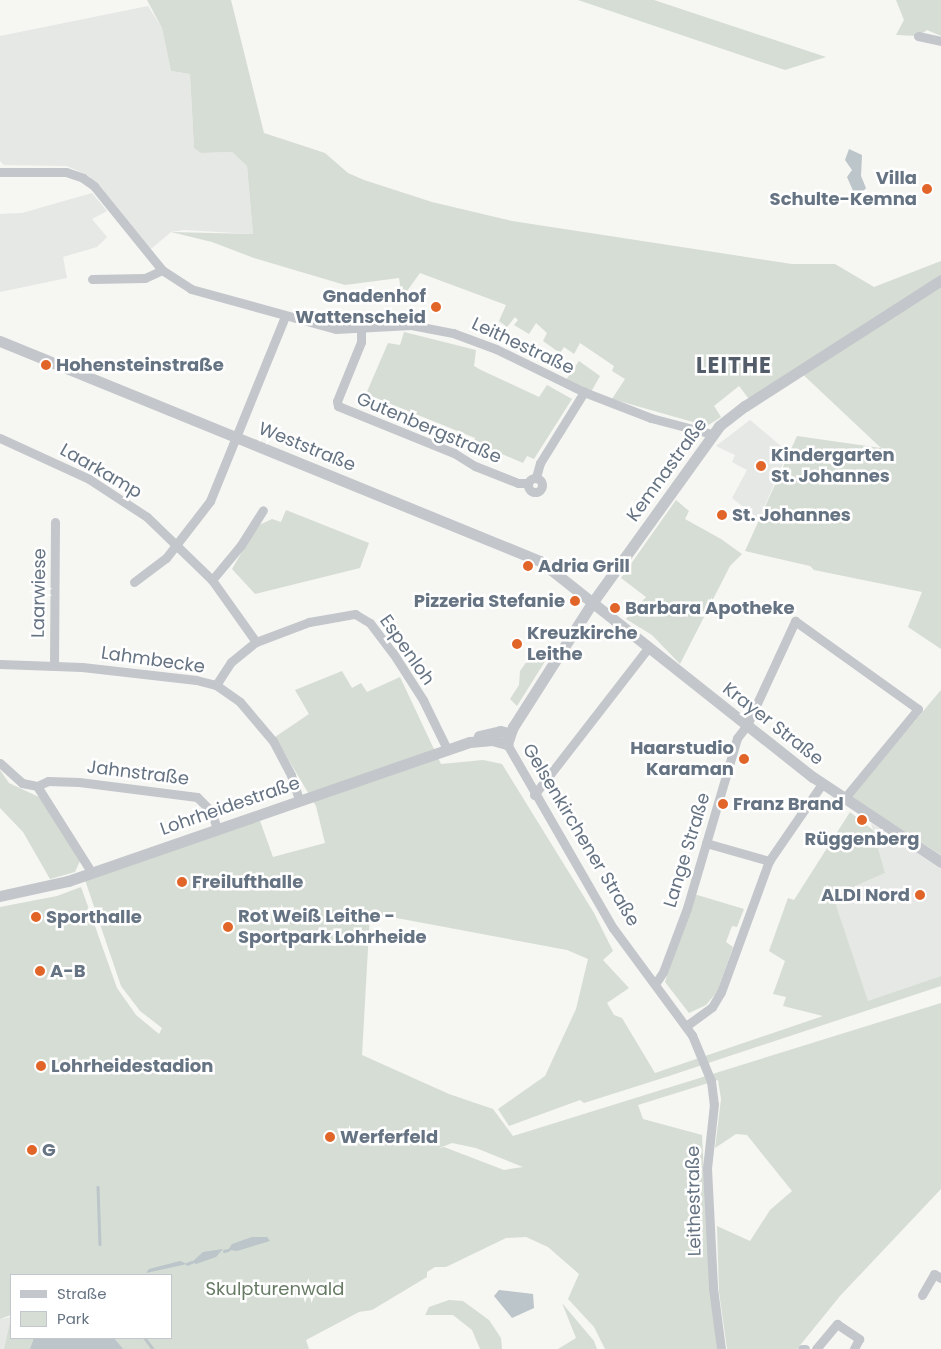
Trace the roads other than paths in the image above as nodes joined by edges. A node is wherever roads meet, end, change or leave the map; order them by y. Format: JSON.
{"nodes":[{"id":1,"x":918,"y":36,"type":"dead end"},
{"id":2,"x":941,"y":41,"type":"edge"},
{"id":3,"x":0,"y":172,"type":"edge"},
{"id":4,"x":162,"y":270,"type":"junction"},
{"id":5,"x":92,"y":279,"type":"dead end"},
{"id":6,"x":941,"y":280,"type":"edge"},
{"id":7,"x":285,"y":316,"type":"junction"},
{"id":8,"x":360,"y":330,"type":"junction"},
{"id":9,"x":0,"y":341,"type":"edge"},
{"id":10,"x":584,"y":392,"type":"junction"},
{"id":11,"x":712,"y":434,"type":"junction"},
{"id":12,"x":237,"y":437,"type":"junction"},
{"id":13,"x":0,"y":438,"type":"edge"},
{"id":14,"x":536,"y":478,"type":"junction"},
{"id":15,"x":528,"y":484,"type":"junction"},
{"id":16,"x":263,"y":510,"type":"dead end"},
{"id":17,"x":55,"y":522,"type":"dead end"},
{"id":18,"x":179,"y":545,"type":"junction"},
{"id":19,"x":212,"y":580,"type":"junction"},
{"id":20,"x":134,"y":582,"type":"dead end"},
{"id":21,"x":592,"y":603,"type":"junction"},
{"id":22,"x":256,"y":642,"type":"junction"},
{"id":23,"x":648,"y":648,"type":"junction"},
{"id":24,"x":0,"y":664,"type":"edge"},
{"id":25,"x":54,"y":665,"type":"junction"},
{"id":26,"x":216,"y":685,"type":"junction"},
{"id":27,"x":746,"y":725,"type":"junction"},
{"id":28,"x":508,"y":739,"type":"junction"},
{"id":29,"x":447,"y":749,"type":"junction"},
{"id":30,"x":0,"y":763,"type":"edge"},
{"id":31,"x":822,"y":784,"type":"junction"},
{"id":32,"x":37,"y":786,"type":"junction"},
{"id":33,"x":534,"y":795,"type":"junction"},
{"id":34,"x":299,"y":800,"type":"junction"},
{"id":35,"x":843,"y":800,"type":"junction"},
{"id":36,"x":218,"y":828,"type":"junction"},
{"id":37,"x":706,"y":842,"type":"junction"},
{"id":38,"x":769,"y":861,"type":"junction"},
{"id":39,"x":941,"y":862,"type":"edge"},
{"id":40,"x":92,"y":873,"type":"junction"},
{"id":41,"x":0,"y":896,"type":"edge"},
{"id":42,"x":655,"y":984,"type":"junction"},
{"id":43,"x":686,"y":1026,"type":"junction"},
{"id":44,"x":701,"y":1054,"type":"joint"},
{"id":45,"x":941,"y":1278,"type":"edge"},
{"id":46,"x":922,"y":1294,"type":"dead end"},
{"id":47,"x":721,"y":1349,"type":"edge"},
{"id":48,"x":816,"y":1349,"type":"edge"},
{"id":49,"x":854,"y":1349,"type":"edge"}],
"edges":[{"from":1,"to":2,"type":"street"},
{"from":3,"to":4,"type":"street","name":"Leithestraße"},
{"from":4,"to":5,"type":"street"},
{"from":4,"to":7,"type":"street","name":"Leithestraße"},
{"from":6,"to":11,"type":"street","name":"Kemnastraße"},
{"from":7,"to":8,"type":"street","name":"Leithestraße"},
{"from":7,"to":12,"type":"street"},
{"from":8,"to":10,"type":"street","name":"Leithestraße"},
{"from":8,"to":15,"type":"street","name":"Gutenbergstraße"},
{"from":9,"to":12,"type":"street","name":"Weststraße"},
{"from":10,"to":11,"type":"street","name":"Leithestraße"},
{"from":10,"to":14,"type":"street","name":"Gutenbergstraße"},
{"from":11,"to":21,"type":"street","name":"Kemnastraße"},
{"from":12,"to":18,"type":"street"},
{"from":12,"to":21,"type":"street","name":"Weststraße"},
{"from":13,"to":18,"type":"street","name":"Laarkamp"},
{"from":14,"to":15,"type":"street"},
{"from":14,"to":15,"type":"street","name":"Gutenbergstraße"},
{"from":16,"to":19,"type":"street"},
{"from":17,"to":25,"type":"street","name":"Laarwiese"},
{"from":18,"to":19,"type":"street","name":"Laarkamp"},
{"from":18,"to":20,"type":"street"},
{"from":19,"to":22,"type":"street","name":"Laarkamp"},
{"from":21,"to":23,"type":"street","name":"Krayer Straße"},
{"from":21,"to":28,"type":"street","name":"Gelsenkirchener Straße"},
{"from":22,"to":26,"type":"street","name":"Espenloh"},
{"from":22,"to":29,"type":"street","name":"Espenloh"},
{"from":23,"to":27,"type":"street","name":"Krayer Straße"},
{"from":23,"to":33,"type":"street"},
{"from":24,"to":25,"type":"street","name":"Lahmbecke"},
{"from":25,"to":26,"type":"street","name":"Lahmbecke"},
{"from":26,"to":34,"type":"street","name":"Lahmbecke"},
{"from":27,"to":31,"type":"street","name":"Krayer Straße"},
{"from":27,"to":35,"type":"street","name":"Lange Straße"},
{"from":27,"to":37,"type":"street","name":"Lange Straße"},
{"from":28,"to":29,"type":"street","name":"Lohrheidestraße"},
{"from":28,"to":33,"type":"street","name":"Gelsenkirchener Straße"},
{"from":29,"to":34,"type":"street","name":"Lohrheidestraße"},
{"from":30,"to":32,"type":"street"},
{"from":31,"to":35,"type":"street","name":"Krayer Straße"},
{"from":31,"to":38,"type":"street"},
{"from":32,"to":36,"type":"street","name":"Jahnstraße"},
{"from":32,"to":40,"type":"street"},
{"from":33,"to":42,"type":"street","name":"Gelsenkirchener Straße"},
{"from":34,"to":36,"type":"street","name":"Lohrheidestraße"},
{"from":35,"to":39,"type":"street","name":"Krayer Straße"},
{"from":36,"to":40,"type":"street","name":"Lohrheidestraße"},
{"from":37,"to":38,"type":"street"},
{"from":37,"to":42,"type":"street","name":"Lange Straße"},
{"from":38,"to":43,"type":"street"},
{"from":40,"to":41,"type":"street","name":"Lohrheidestraße"},
{"from":42,"to":43,"type":"street","name":"Gelsenkirchener Straße"},
{"from":43,"to":44,"type":"street","name":"Gelsenkirchener Straße"},
{"from":44,"to":47,"type":"street","name":"Leithestraße"},
{"from":45,"to":46,"type":"street"},
{"from":48,"to":49,"type":"street"}]}
